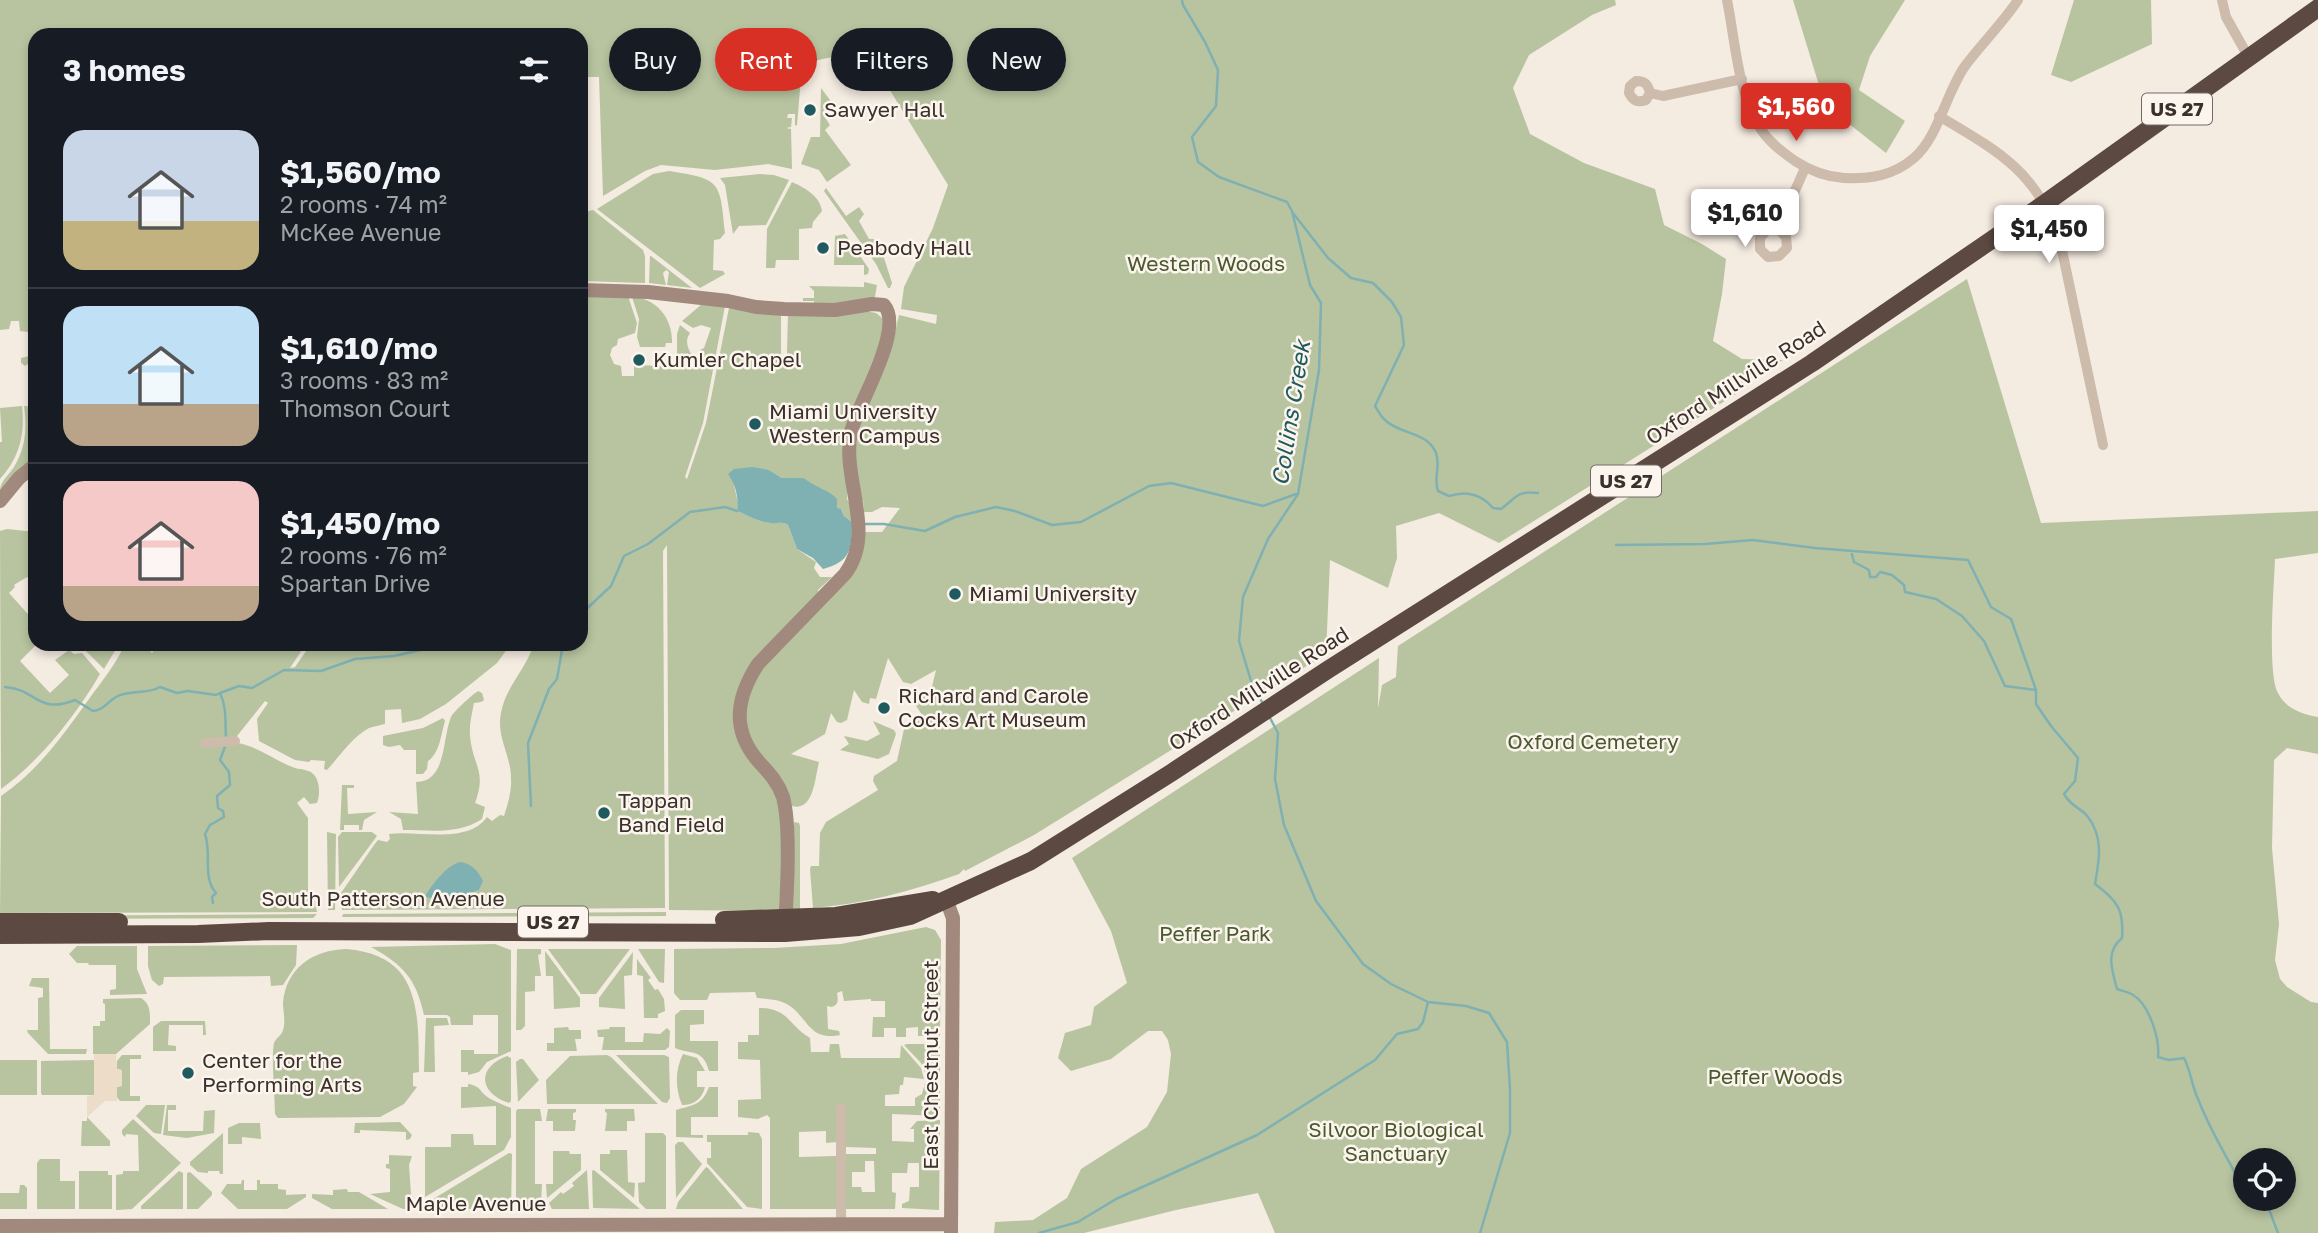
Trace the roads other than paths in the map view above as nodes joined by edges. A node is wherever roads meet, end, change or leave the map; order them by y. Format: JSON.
{"nodes":[{"id":1,"x":1727,"y":0,"type":"edge"},
{"id":2,"x":2018,"y":0,"type":"edge"},
{"id":3,"x":2222,"y":0,"type":"edge"},
{"id":4,"x":2318,"y":8,"type":"edge"},
{"id":5,"x":2249,"y":58,"type":"junction"},
{"id":6,"x":1742,"y":79,"type":"junction"},
{"id":7,"x":1650,"y":93,"type":"dead end"},
{"id":8,"x":1940,"y":116,"type":"junction"},
{"id":9,"x":1805,"y":168,"type":"junction"},
{"id":10,"x":2044,"y":204,"type":"junction"},
{"id":11,"x":1778,"y":229,"type":"dead end"},
{"id":12,"x":588,"y":290,"type":"edge"},
{"id":13,"x":2103,"y":445,"type":"dead end"},
{"id":14,"x":28,"y":471,"type":"edge"},
{"id":15,"x":0,"y":501,"type":"edge"},
{"id":16,"x":235,"y":741,"type":"dead end"},
{"id":17,"x":205,"y":743,"type":"dead end"},
{"id":18,"x":947,"y":899,"type":"junction"},
{"id":19,"x":0,"y":922,"type":"edge"},
{"id":20,"x":785,"y":926,"type":"junction"},
{"id":21,"x":0,"y":935,"type":"edge"},
{"id":22,"x":841,"y":1108,"type":"dead end"},
{"id":23,"x":841,"y":1224,"type":"junction"},
{"id":24,"x":0,"y":1226,"type":"edge"},
{"id":25,"x":951,"y":1228,"type":"edge"},
{"id":26,"x":417,"y":1229,"type":"edge"},
{"id":27,"x":760,"y":1229,"type":"edge"}],
"edges":[{"from":1,"to":6,"type":"street"},
{"from":2,"to":8,"type":"street"},
{"from":3,"to":5,"type":"street"},
{"from":4,"to":5,"type":"highway","name":"Oxford Millville Road","number":"US 27"},
{"from":5,"to":10,"type":"highway","name":"Oxford Millville Road","number":"US 27"},
{"from":6,"to":7,"type":"street"},
{"from":6,"to":9,"type":"street"},
{"from":8,"to":9,"type":"street"},
{"from":8,"to":10,"type":"street"},
{"from":9,"to":11,"type":"street"},
{"from":10,"to":13,"type":"street"},
{"from":10,"to":18,"type":"highway","name":"Oxford Millville Road","number":"US 27"},
{"from":12,"to":20,"type":"street"},
{"from":14,"to":15,"type":"street"},
{"from":16,"to":17,"type":"street"},
{"from":18,"to":20,"type":"highway","name":"South Patterson Avenue","number":"US 27"},
{"from":18,"to":25,"type":"street","name":"East Chestnut Street"},
{"from":19,"to":20,"type":"highway","name":"South Patterson Avenue","number":"US 27"},
{"from":20,"to":21,"type":"highway","name":"South Patterson Avenue","number":"US 27"},
{"from":22,"to":23,"type":"street"},
{"from":23,"to":25,"type":"street","name":"Maple Avenue"},
{"from":23,"to":27,"type":"street","name":"Maple Avenue"},
{"from":24,"to":26,"type":"street","name":"Maple Avenue"},
{"from":26,"to":27,"type":"street","name":"Maple Avenue"}]}
